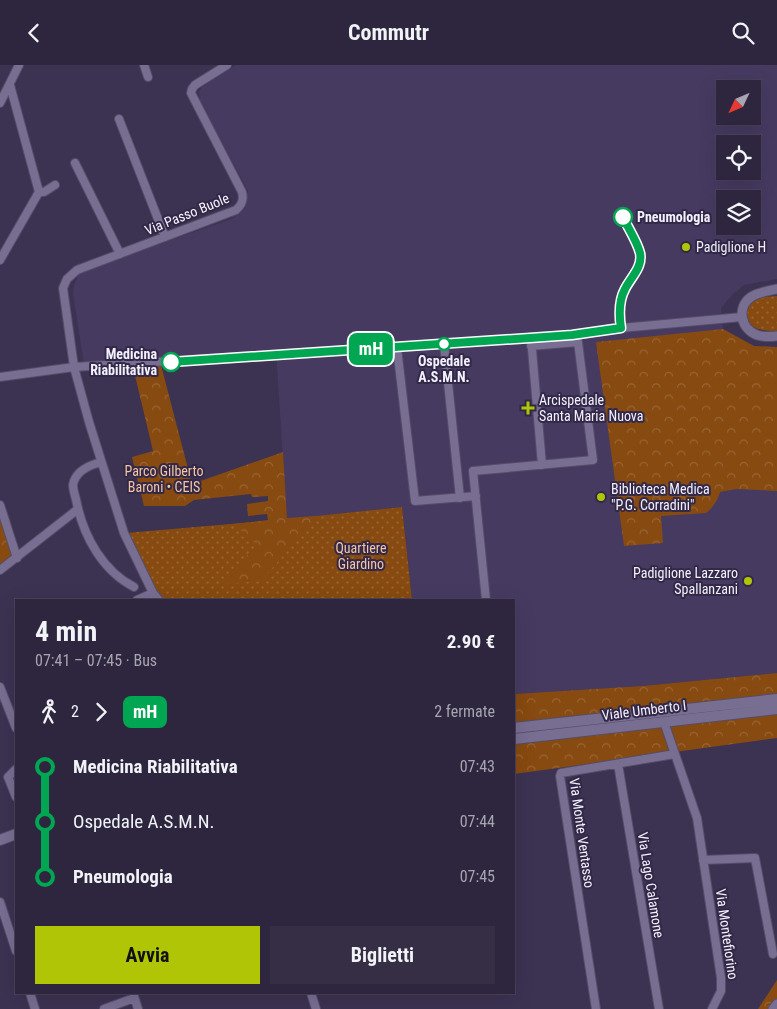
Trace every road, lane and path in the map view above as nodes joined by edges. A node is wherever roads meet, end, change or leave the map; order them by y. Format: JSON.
{"nodes":[{"id":1,"x":19,"y":65,"type":"edge"},
{"id":2,"x":144,"y":65,"type":"edge"},
{"id":3,"x":227,"y":65,"type":"edge"},
{"id":4,"x":148,"y":77,"type":"dead end"},
{"id":5,"x":10,"y":85,"type":"junction"},
{"id":6,"x":0,"y":103,"type":"edge"},
{"id":7,"x":119,"y":119,"type":"dead end"},
{"id":8,"x":75,"y":163,"type":"dead end"},
{"id":9,"x":55,"y":185,"type":"dead end"},
{"id":10,"x":39,"y":192,"type":"junction"},
{"id":11,"x":165,"y":237,"type":"junction"},
{"id":12,"x":120,"y":254,"type":"junction"},
{"id":13,"x":0,"y":260,"type":"edge"},
{"id":14,"x":777,"y":289,"type":"edge"},
{"id":15,"x":742,"y":317,"type":"junction"},
{"id":16,"x":777,"y":336,"type":"edge"},
{"id":17,"x":573,"y":339,"type":"junction"},
{"id":18,"x":397,"y":348,"type":"junction"},
{"id":19,"x":74,"y":367,"type":"junction"},
{"id":20,"x":0,"y":377,"type":"edge"},
{"id":21,"x":101,"y":461,"type":"junction"},
{"id":22,"x":542,"y":465,"type":"junction"},
{"id":23,"x":476,"y":497,"type":"junction"},
{"id":24,"x":460,"y":498,"type":"junction"},
{"id":25,"x":0,"y":505,"type":"edge"},
{"id":26,"x":78,"y":509,"type":"junction"},
{"id":27,"x":17,"y":558,"type":"junction"},
{"id":28,"x":0,"y":570,"type":"edge"},
{"id":29,"x":134,"y":587,"type":"dead end"},
{"id":30,"x":154,"y":593,"type":"junction"},
{"id":31,"x":139,"y":599,"type":"edge"},
{"id":32,"x":158,"y":599,"type":"edge"},
{"id":33,"x":486,"y":599,"type":"edge"},
{"id":34,"x":0,"y":687,"type":"edge"},
{"id":35,"x":777,"y":699,"type":"edge"},
{"id":36,"x":777,"y":709,"type":"edge"},
{"id":37,"x":664,"y":722,"type":"junction"},
{"id":38,"x":15,"y":725,"type":"edge"},
{"id":39,"x":515,"y":728,"type":"edge"},
{"id":40,"x":515,"y":739,"type":"edge"},
{"id":41,"x":675,"y":754,"type":"junction"},
{"id":42,"x":618,"y":764,"type":"junction"},
{"id":43,"x":15,"y":770,"type":"edge"},
{"id":44,"x":15,"y":794,"type":"edge"},
{"id":45,"x":15,"y":834,"type":"edge"},
{"id":46,"x":0,"y":841,"type":"edge"},
{"id":47,"x":703,"y":860,"type":"junction"},
{"id":48,"x":0,"y":901,"type":"edge"},
{"id":49,"x":15,"y":948,"type":"edge"},
{"id":50,"x":773,"y":955,"type":"dead end"},
{"id":51,"x":30,"y":994,"type":"edge"},
{"id":52,"x":135,"y":994,"type":"edge"},
{"id":53,"x":311,"y":994,"type":"edge"},
{"id":54,"x":777,"y":1004,"type":"edge"},
{"id":55,"x":35,"y":1009,"type":"edge"},
{"id":56,"x":104,"y":1009,"type":"edge"},
{"id":57,"x":138,"y":1009,"type":"edge"},
{"id":58,"x":316,"y":1009,"type":"edge"},
{"id":59,"x":596,"y":1009,"type":"edge"},
{"id":60,"x":659,"y":1009,"type":"edge"},
{"id":61,"x":712,"y":1009,"type":"edge"},
{"id":62,"x":774,"y":1009,"type":"edge"}],
"edges":[{"from":1,"to":5,"type":"street"},
{"from":2,"to":4,"type":"street"},
{"from":3,"to":11,"type":"street","name":"Via Passo Buole"},
{"from":5,"to":6,"type":"street"},
{"from":5,"to":10,"type":"street"},
{"from":7,"to":11,"type":"street"},
{"from":8,"to":12,"type":"street"},
{"from":9,"to":10,"type":"street"},
{"from":10,"to":13,"type":"street"},
{"from":11,"to":12,"type":"street","name":"Via Passo Buole"},
{"from":12,"to":19,"type":"street","name":"Via Passo Buole"},
{"from":14,"to":15,"type":"street"},
{"from":15,"to":16,"type":"street"},
{"from":15,"to":17,"type":"street"},
{"from":17,"to":22,"type":"street"},
{"from":17,"to":22,"type":"street"},
{"from":18,"to":19,"type":"street"},
{"from":18,"to":24,"type":"street"},
{"from":18,"to":24,"type":"street"},
{"from":19,"to":20,"type":"street"},
{"from":19,"to":21,"type":"street","name":"Via Passo Buole"},
{"from":21,"to":26,"type":"street"},
{"from":21,"to":30,"type":"street","name":"Via Passo Buole"},
{"from":22,"to":23,"type":"street"},
{"from":23,"to":24,"type":"street"},
{"from":23,"to":33,"type":"street"},
{"from":25,"to":27,"type":"street"},
{"from":26,"to":27,"type":"street"},
{"from":26,"to":29,"type":"street"},
{"from":27,"to":28,"type":"street"},
{"from":30,"to":31,"type":"street"},
{"from":30,"to":32,"type":"street","name":"Via Passo Buole"},
{"from":34,"to":38,"type":"street"},
{"from":35,"to":39,"type":"main road","name":"Viale Umberto I"},
{"from":36,"to":37,"type":"main road","name":"Viale Umberto I"},
{"from":37,"to":40,"type":"main road","name":"Viale Umberto I"},
{"from":37,"to":41,"type":"street","name":"Via Montefiorino"},
{"from":41,"to":42,"type":"street","name":"Via Monte Ventasso"},
{"from":41,"to":47,"type":"street","name":"Via Montefiorino"},
{"from":42,"to":59,"type":"street","name":"Via Monte Ventasso"},
{"from":42,"to":60,"type":"street","name":"Via Lago Calamone"},
{"from":43,"to":44,"type":"street"},
{"from":45,"to":46,"type":"main road"},
{"from":47,"to":50,"type":"street"},
{"from":47,"to":61,"type":"street","name":"Via Montefiorino"},
{"from":48,"to":49,"type":"street"},
{"from":51,"to":55,"type":"street"},
{"from":52,"to":56,"type":"street"},
{"from":52,"to":57,"type":"street"},
{"from":53,"to":58,"type":"street"},
{"from":54,"to":62,"type":"street"}]}
